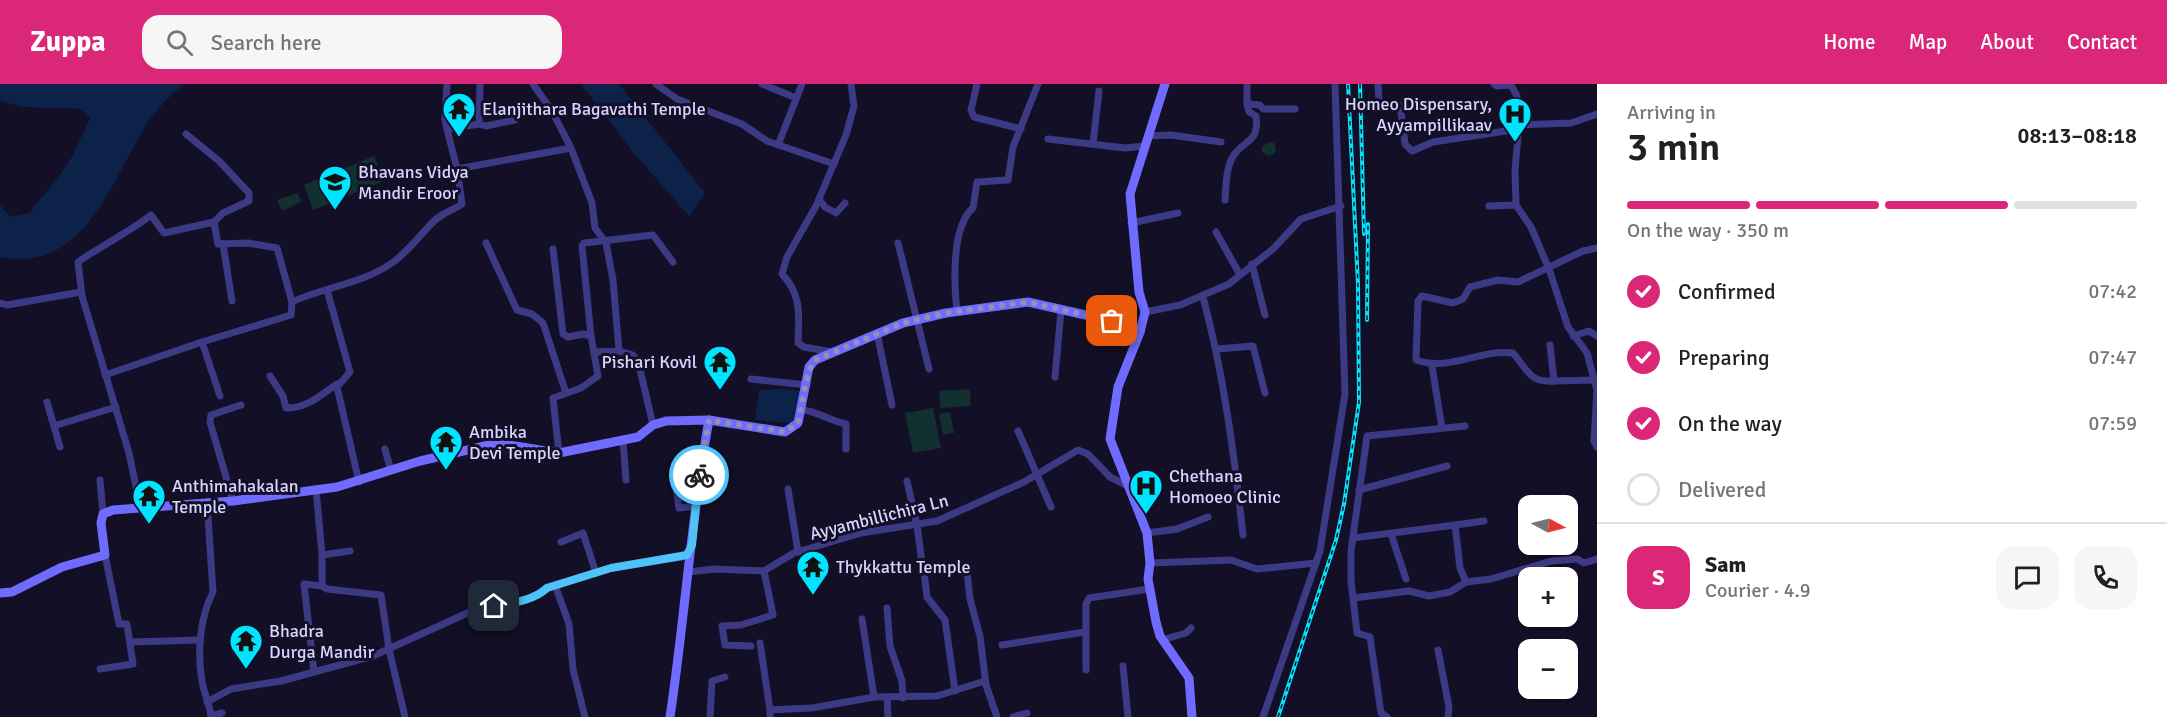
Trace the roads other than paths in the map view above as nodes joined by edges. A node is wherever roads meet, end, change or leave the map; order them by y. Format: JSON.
{"nodes":[{"id":1,"x":447,"y":84,"type":"edge"},
{"id":2,"x":480,"y":84,"type":"edge"},
{"id":3,"x":532,"y":84,"type":"edge"},
{"id":4,"x":656,"y":84,"type":"edge"},
{"id":5,"x":762,"y":84,"type":"edge"},
{"id":6,"x":802,"y":84,"type":"edge"},
{"id":7,"x":851,"y":84,"type":"edge"},
{"id":8,"x":977,"y":84,"type":"edge"},
{"id":9,"x":1038,"y":84,"type":"edge"},
{"id":10,"x":1165,"y":84,"type":"edge"},
{"id":11,"x":1247,"y":84,"type":"edge"},
{"id":12,"x":1335,"y":84,"type":"edge"},
{"id":13,"x":1378,"y":84,"type":"edge"},
{"id":14,"x":1494,"y":84,"type":"edge"},
{"id":15,"x":1511,"y":85,"type":"edge"},
{"id":16,"x":1099,"y":91,"type":"dead end"},
{"id":17,"x":796,"y":98,"type":"junction"},
{"id":18,"x":1247,"y":104,"type":"junction"},
{"id":19,"x":1295,"y":109,"type":"dead end"},
{"id":20,"x":1597,"y":114,"type":"edge"},
{"id":21,"x":514,"y":120,"type":"dead end"},
{"id":22,"x":479,"y":124,"type":"junction"},
{"id":23,"x":1519,"y":127,"type":"junction"},
{"id":24,"x":447,"y":129,"type":"junction"},
{"id":25,"x":1021,"y":129,"type":"junction"},
{"id":26,"x":186,"y":134,"type":"dead end"},
{"id":27,"x":1148,"y":136,"type":"junction"},
{"id":28,"x":1048,"y":139,"type":"dead end"},
{"id":29,"x":1221,"y":142,"type":"dead end"},
{"id":30,"x":1093,"y":144,"type":"junction"},
{"id":31,"x":778,"y":145,"type":"junction"},
{"id":32,"x":1144,"y":146,"type":"junction"},
{"id":33,"x":571,"y":148,"type":"junction"},
{"id":34,"x":834,"y":164,"type":"junction"},
{"id":35,"x":457,"y":169,"type":"junction"},
{"id":36,"x":819,"y":199,"type":"junction"},
{"id":37,"x":1225,"y":200,"type":"dead end"},
{"id":38,"x":845,"y":204,"type":"dead end"},
{"id":39,"x":1516,"y":205,"type":"junction"},
{"id":40,"x":1341,"y":206,"type":"junction"},
{"id":41,"x":1489,"y":206,"type":"dead end"},
{"id":42,"x":1178,"y":213,"type":"dead end"},
{"id":43,"x":213,"y":222,"type":"junction"},
{"id":44,"x":1131,"y":223,"type":"junction"},
{"id":45,"x":1216,"y":232,"type":"dead end"},
{"id":46,"x":486,"y":243,"type":"dead end"},
{"id":47,"x":606,"y":243,"type":"junction"},
{"id":48,"x":898,"y":243,"type":"dead end"},
{"id":49,"x":223,"y":244,"type":"junction"},
{"id":50,"x":1597,"y":248,"type":"edge"},
{"id":51,"x":553,"y":249,"type":"dead end"},
{"id":52,"x":673,"y":262,"type":"dead end"},
{"id":53,"x":1252,"y":264,"type":"junction"},
{"id":54,"x":1549,"y":269,"type":"junction"},
{"id":55,"x":1239,"y":273,"type":"junction"},
{"id":56,"x":327,"y":290,"type":"junction"},
{"id":57,"x":81,"y":292,"type":"junction"},
{"id":58,"x":1203,"y":297,"type":"junction"},
{"id":59,"x":232,"y":301,"type":"dead end"},
{"id":60,"x":292,"y":302,"type":"junction"},
{"id":61,"x":0,"y":303,"type":"edge"},
{"id":62,"x":1061,"y":310,"type":"junction"},
{"id":63,"x":957,"y":312,"type":"junction"},
{"id":64,"x":1145,"y":312,"type":"junction"},
{"id":65,"x":1265,"y":315,"type":"dead end"},
{"id":66,"x":916,"y":320,"type":"junction"},
{"id":67,"x":1140,"y":332,"type":"junction"},
{"id":68,"x":877,"y":333,"type":"junction"},
{"id":69,"x":591,"y":336,"type":"junction"},
{"id":70,"x":1574,"y":336,"type":"junction"},
{"id":71,"x":1597,"y":336,"type":"edge"},
{"id":72,"x":202,"y":342,"type":"junction"},
{"id":73,"x":1550,"y":345,"type":"dead end"},
{"id":74,"x":1217,"y":349,"type":"junction"},
{"id":75,"x":619,"y":351,"type":"junction"},
{"id":76,"x":594,"y":352,"type":"junction"},
{"id":77,"x":832,"y":352,"type":"junction"},
{"id":78,"x":1432,"y":366,"type":"junction"},
{"id":79,"x":929,"y":369,"type":"dead end"},
{"id":80,"x":105,"y":375,"type":"junction"},
{"id":81,"x":270,"y":376,"type":"dead end"},
{"id":82,"x":1055,"y":377,"type":"dead end"},
{"id":83,"x":751,"y":379,"type":"dead end"},
{"id":84,"x":1595,"y":380,"type":"junction"},
{"id":85,"x":1554,"y":381,"type":"junction"},
{"id":86,"x":338,"y":384,"type":"junction"},
{"id":87,"x":807,"y":385,"type":"junction"},
{"id":88,"x":566,"y":393,"type":"junction"},
{"id":89,"x":1265,"y":393,"type":"dead end"},
{"id":90,"x":220,"y":396,"type":"dead end"},
{"id":91,"x":47,"y":402,"type":"dead end"},
{"id":92,"x":241,"y":405,"type":"dead end"},
{"id":93,"x":892,"y":405,"type":"dead end"},
{"id":94,"x":116,"y":407,"type":"junction"},
{"id":95,"x":802,"y":410,"type":"junction"},
{"id":96,"x":709,"y":420,"type":"junction"},
{"id":97,"x":653,"y":425,"type":"junction"},
{"id":98,"x":54,"y":426,"type":"junction"},
{"id":99,"x":1465,"y":426,"type":"dead end"},
{"id":100,"x":1442,"y":428,"type":"junction"},
{"id":101,"x":1018,"y":431,"type":"dead end"},
{"id":102,"x":623,"y":441,"type":"junction"},
{"id":103,"x":60,"y":447,"type":"dead end"},
{"id":104,"x":1597,"y":447,"type":"edge"},
{"id":105,"x":384,"y":449,"type":"dead end"},
{"id":106,"x":846,"y":449,"type":"dead end"},
{"id":107,"x":559,"y":453,"type":"junction"},
{"id":108,"x":1447,"y":466,"type":"dead end"},
{"id":109,"x":391,"y":471,"type":"junction"},
{"id":110,"x":1035,"y":475,"type":"junction"},
{"id":111,"x":100,"y":480,"type":"dead end"},
{"id":112,"x":626,"y":480,"type":"dead end"},
{"id":113,"x":907,"y":481,"type":"dead end"},
{"id":114,"x":359,"y":482,"type":"junction"},
{"id":115,"x":1128,"y":486,"type":"junction"},
{"id":116,"x":676,"y":488,"type":"dead end"},
{"id":117,"x":316,"y":489,"type":"junction"},
{"id":118,"x":788,"y":489,"type":"dead end"},
{"id":119,"x":1359,"y":490,"type":"junction"},
{"id":120,"x":233,"y":501,"type":"junction"},
{"id":121,"x":207,"y":502,"type":"junction"},
{"id":122,"x":140,"y":506,"type":"junction"},
{"id":123,"x":696,"y":506,"type":"junction"},
{"id":124,"x":1051,"y":507,"type":"dead end"},
{"id":125,"x":103,"y":514,"type":"junction"},
{"id":126,"x":1208,"y":517,"type":"dead end"},
{"id":127,"x":1484,"y":521,"type":"dead end"},
{"id":128,"x":917,"y":525,"type":"junction"},
{"id":129,"x":1455,"y":525,"type":"junction"},
{"id":130,"x":1147,"y":533,"type":"junction"},
{"id":131,"x":1391,"y":534,"type":"junction"},
{"id":132,"x":1243,"y":535,"type":"dead end"},
{"id":133,"x":1353,"y":538,"type":"junction"},
{"id":134,"x":561,"y":542,"type":"dead end"},
{"id":135,"x":692,"y":545,"type":"junction"},
{"id":136,"x":350,"y":551,"type":"dead end"},
{"id":137,"x":798,"y":552,"type":"junction"},
{"id":138,"x":105,"y":555,"type":"junction"},
{"id":139,"x":322,"y":555,"type":"junction"},
{"id":140,"x":1597,"y":559,"type":"edge"},
{"id":141,"x":1150,"y":563,"type":"junction"},
{"id":142,"x":1316,"y":563,"type":"junction"},
{"id":143,"x":764,"y":571,"type":"junction"},
{"id":144,"x":689,"y":572,"type":"junction"},
{"id":145,"x":924,"y":572,"type":"junction"},
{"id":146,"x":596,"y":573,"type":"junction"},
{"id":147,"x":1406,"y":579,"type":"dead end"},
{"id":148,"x":1466,"y":582,"type":"junction"},
{"id":149,"x":555,"y":585,"type":"junction"},
{"id":150,"x":322,"y":586,"type":"junction"},
{"id":151,"x":1149,"y":589,"type":"junction"},
{"id":152,"x":0,"y":593,"type":"edge"},
{"id":153,"x":1354,"y":598,"type":"junction"},
{"id":154,"x":887,"y":608,"type":"dead end"},
{"id":155,"x":862,"y":619,"type":"dead end"},
{"id":156,"x":1191,"y":628,"type":"dead end"},
{"id":157,"x":1085,"y":632,"type":"junction"},
{"id":158,"x":200,"y":640,"type":"junction"},
{"id":159,"x":1162,"y":640,"type":"junction"},
{"id":160,"x":130,"y":642,"type":"junction"},
{"id":161,"x":760,"y":643,"type":"dead end"},
{"id":162,"x":1002,"y":645,"type":"dead end"},
{"id":163,"x":751,"y":646,"type":"dead end"},
{"id":164,"x":389,"y":649,"type":"junction"},
{"id":165,"x":1438,"y":650,"type":"dead end"},
{"id":166,"x":1123,"y":666,"type":"dead end"},
{"id":167,"x":100,"y":669,"type":"dead end"},
{"id":168,"x":1086,"y":670,"type":"dead end"},
{"id":169,"x":314,"y":672,"type":"junction"},
{"id":170,"x":725,"y":677,"type":"dead end"},
{"id":171,"x":985,"y":681,"type":"junction"},
{"id":172,"x":955,"y":691,"type":"junction"},
{"id":173,"x":874,"y":697,"type":"junction"},
{"id":174,"x":887,"y":697,"type":"junction"},
{"id":175,"x":903,"y":698,"type":"junction"},
{"id":176,"x":207,"y":702,"type":"junction"},
{"id":177,"x":222,"y":713,"type":"dead end"},
{"id":178,"x":1027,"y":713,"type":"dead end"},
{"id":179,"x":770,"y":714,"type":"edge"},
{"id":180,"x":211,"y":716,"type":"edge"},
{"id":181,"x":405,"y":717,"type":"edge"},
{"id":182,"x":585,"y":717,"type":"edge"},
{"id":183,"x":670,"y":717,"type":"edge"},
{"id":184,"x":710,"y":717,"type":"edge"},
{"id":185,"x":888,"y":717,"type":"edge"},
{"id":186,"x":998,"y":717,"type":"edge"},
{"id":187,"x":1013,"y":717,"type":"edge"},
{"id":188,"x":1128,"y":717,"type":"edge"},
{"id":189,"x":1192,"y":717,"type":"edge"},
{"id":190,"x":1263,"y":717,"type":"edge"},
{"id":191,"x":1387,"y":717,"type":"edge"},
{"id":192,"x":1448,"y":717,"type":"edge"}],
"edges":[{"from":1,"to":24,"type":"street"},
{"from":2,"to":22,"type":"street"},
{"from":3,"to":33,"type":"street"},
{"from":4,"to":31,"type":"street"},
{"from":5,"to":17,"type":"street"},
{"from":6,"to":17,"type":"street"},
{"from":7,"to":34,"type":"street"},
{"from":8,"to":25,"type":"street"},
{"from":9,"to":25,"type":"street"},
{"from":10,"to":27,"type":"street"},
{"from":11,"to":18,"type":"street"},
{"from":12,"to":40,"type":"street"},
{"from":13,"to":23,"type":"street"},
{"from":14,"to":15,"type":"street"},
{"from":15,"to":23,"type":"street"},
{"from":16,"to":30,"type":"street"},
{"from":17,"to":31,"type":"street"},
{"from":18,"to":19,"type":"street"},
{"from":18,"to":37,"type":"street"},
{"from":20,"to":23,"type":"street"},
{"from":21,"to":22,"type":"street"},
{"from":22,"to":24,"type":"street"},
{"from":23,"to":39,"type":"street"},
{"from":24,"to":35,"type":"street"},
{"from":25,"to":63,"type":"street"},
{"from":26,"to":43,"type":"street"},
{"from":27,"to":29,"type":"street"},
{"from":27,"to":32,"type":"street"},
{"from":28,"to":30,"type":"street"},
{"from":30,"to":32,"type":"street"},
{"from":31,"to":34,"type":"street"},
{"from":32,"to":44,"type":"street"},
{"from":33,"to":35,"type":"street"},
{"from":33,"to":47,"type":"street"},
{"from":34,"to":36,"type":"street"},
{"from":35,"to":56,"type":"street"},
{"from":36,"to":38,"type":"street"},
{"from":36,"to":77,"type":"street"},
{"from":39,"to":41,"type":"street"},
{"from":39,"to":54,"type":"street"},
{"from":40,"to":53,"type":"street"},
{"from":40,"to":142,"type":"street"},
{"from":42,"to":44,"type":"street"},
{"from":43,"to":49,"type":"street"},
{"from":43,"to":57,"type":"street"},
{"from":44,"to":64,"type":"street"},
{"from":45,"to":55,"type":"street"},
{"from":46,"to":88,"type":"street"},
{"from":47,"to":52,"type":"street"},
{"from":47,"to":69,"type":"street"},
{"from":47,"to":75,"type":"street"},
{"from":48,"to":66,"type":"street"},
{"from":49,"to":59,"type":"street"},
{"from":49,"to":60,"type":"street"},
{"from":50,"to":54,"type":"street"},
{"from":51,"to":69,"type":"street"},
{"from":53,"to":55,"type":"street"},
{"from":53,"to":65,"type":"street"},
{"from":54,"to":70,"type":"street"},
{"from":54,"to":78,"type":"street"},
{"from":55,"to":58,"type":"street"},
{"from":56,"to":60,"type":"street"},
{"from":56,"to":86,"type":"street"},
{"from":57,"to":61,"type":"street"},
{"from":57,"to":80,"type":"street"},
{"from":58,"to":64,"type":"street"},
{"from":58,"to":74,"type":"street"},
{"from":60,"to":72,"type":"street"},
{"from":62,"to":63,"type":"street"},
{"from":62,"to":67,"type":"street"},
{"from":62,"to":82,"type":"street"},
{"from":63,"to":66,"type":"street"},
{"from":64,"to":67,"type":"street"},
{"from":66,"to":68,"type":"street"},
{"from":66,"to":79,"type":"street"},
{"from":67,"to":115,"type":"street"},
{"from":68,"to":77,"type":"street"},
{"from":68,"to":93,"type":"street"},
{"from":69,"to":76,"type":"street"},
{"from":70,"to":71,"type":"street"},
{"from":70,"to":84,"type":"street"},
{"from":72,"to":80,"type":"street"},
{"from":72,"to":90,"type":"street"},
{"from":73,"to":85,"type":"street"},
{"from":74,"to":89,"type":"street"},
{"from":74,"to":132,"type":"street"},
{"from":75,"to":76,"type":"street"},
{"from":75,"to":97,"type":"street"},
{"from":76,"to":88,"type":"street"},
{"from":77,"to":87,"type":"street"},
{"from":78,"to":85,"type":"street"},
{"from":78,"to":100,"type":"street"},
{"from":80,"to":94,"type":"street"},
{"from":81,"to":86,"type":"street"},
{"from":83,"to":87,"type":"street"},
{"from":84,"to":85,"type":"street"},
{"from":84,"to":104,"type":"street"},
{"from":86,"to":114,"type":"street"},
{"from":87,"to":95,"type":"street"},
{"from":88,"to":107,"type":"street"},
{"from":91,"to":98,"type":"street"},
{"from":92,"to":120,"type":"street"},
{"from":94,"to":98,"type":"street"},
{"from":94,"to":122,"type":"street"},
{"from":95,"to":96,"type":"street"},
{"from":95,"to":106,"type":"street"},
{"from":96,"to":97,"type":"street"},
{"from":96,"to":123,"type":"street"},
{"from":97,"to":102,"type":"street"},
{"from":98,"to":103,"type":"street"},
{"from":99,"to":100,"type":"street"},
{"from":100,"to":119,"type":"street"},
{"from":101,"to":110,"type":"street"},
{"from":102,"to":107,"type":"street"},
{"from":102,"to":112,"type":"street"},
{"from":105,"to":109,"type":"street"},
{"from":107,"to":109,"type":"street"},
{"from":108,"to":119,"type":"street"},
{"from":109,"to":114,"type":"street"},
{"from":110,"to":115,"type":"street","name":"Ayyambillichira Ln"},
{"from":110,"to":124,"type":"street"},
{"from":110,"to":128,"type":"street","name":"Ayyambillichira Ln"},
{"from":111,"to":125,"type":"street"},
{"from":113,"to":128,"type":"street"},
{"from":114,"to":117,"type":"street"},
{"from":115,"to":130,"type":"street"},
{"from":116,"to":123,"type":"street"},
{"from":117,"to":120,"type":"street"},
{"from":117,"to":139,"type":"street"},
{"from":118,"to":137,"type":"street"},
{"from":119,"to":133,"type":"street"},
{"from":120,"to":121,"type":"street"},
{"from":121,"to":122,"type":"street"},
{"from":121,"to":158,"type":"street"},
{"from":122,"to":125,"type":"street"},
{"from":123,"to":135,"type":"street"},
{"from":125,"to":138,"type":"street"},
{"from":126,"to":130,"type":"street"},
{"from":127,"to":129,"type":"street"},
{"from":128,"to":137,"type":"street","name":"Ayyambillichira Ln"},
{"from":128,"to":145,"type":"street"},
{"from":129,"to":131,"type":"street"},
{"from":129,"to":148,"type":"street"},
{"from":130,"to":141,"type":"street"},
{"from":131,"to":133,"type":"street"},
{"from":131,"to":147,"type":"street"},
{"from":133,"to":153,"type":"street"},
{"from":134,"to":146,"type":"street"},
{"from":135,"to":144,"type":"street"},
{"from":135,"to":146,"type":"street"},
{"from":136,"to":139,"type":"street"},
{"from":137,"to":143,"type":"street","name":"Ayyambillichira Ln"},
{"from":138,"to":152,"type":"street"},
{"from":138,"to":160,"type":"street"},
{"from":139,"to":150,"type":"street"},
{"from":140,"to":148,"type":"street"},
{"from":141,"to":142,"type":"street"},
{"from":141,"to":151,"type":"street"},
{"from":142,"to":190,"type":"street"},
{"from":143,"to":144,"type":"street"},
{"from":143,"to":163,"type":"street"},
{"from":144,"to":183,"type":"street"},
{"from":145,"to":171,"type":"street"},
{"from":145,"to":172,"type":"street"},
{"from":146,"to":149,"type":"street"},
{"from":148,"to":153,"type":"street"},
{"from":149,"to":164,"type":"street"},
{"from":149,"to":182,"type":"street"},
{"from":150,"to":164,"type":"street"},
{"from":150,"to":169,"type":"street"},
{"from":151,"to":157,"type":"street"},
{"from":151,"to":159,"type":"street"},
{"from":153,"to":191,"type":"street"},
{"from":154,"to":175,"type":"street"},
{"from":155,"to":173,"type":"street"},
{"from":156,"to":159,"type":"street"},
{"from":157,"to":162,"type":"street"},
{"from":157,"to":168,"type":"street"},
{"from":158,"to":160,"type":"street"},
{"from":158,"to":176,"type":"street"},
{"from":159,"to":189,"type":"street"},
{"from":160,"to":167,"type":"street"},
{"from":161,"to":179,"type":"street"},
{"from":164,"to":169,"type":"street"},
{"from":164,"to":181,"type":"street"},
{"from":165,"to":192,"type":"street"},
{"from":166,"to":188,"type":"street"},
{"from":169,"to":176,"type":"street"},
{"from":170,"to":184,"type":"street"},
{"from":171,"to":172,"type":"street"},
{"from":171,"to":186,"type":"street"},
{"from":172,"to":175,"type":"street"},
{"from":173,"to":174,"type":"street"},
{"from":173,"to":179,"type":"street"},
{"from":174,"to":175,"type":"street"},
{"from":174,"to":185,"type":"street"},
{"from":176,"to":180,"type":"street"},
{"from":177,"to":180,"type":"street"},
{"from":178,"to":187,"type":"street"}]}
